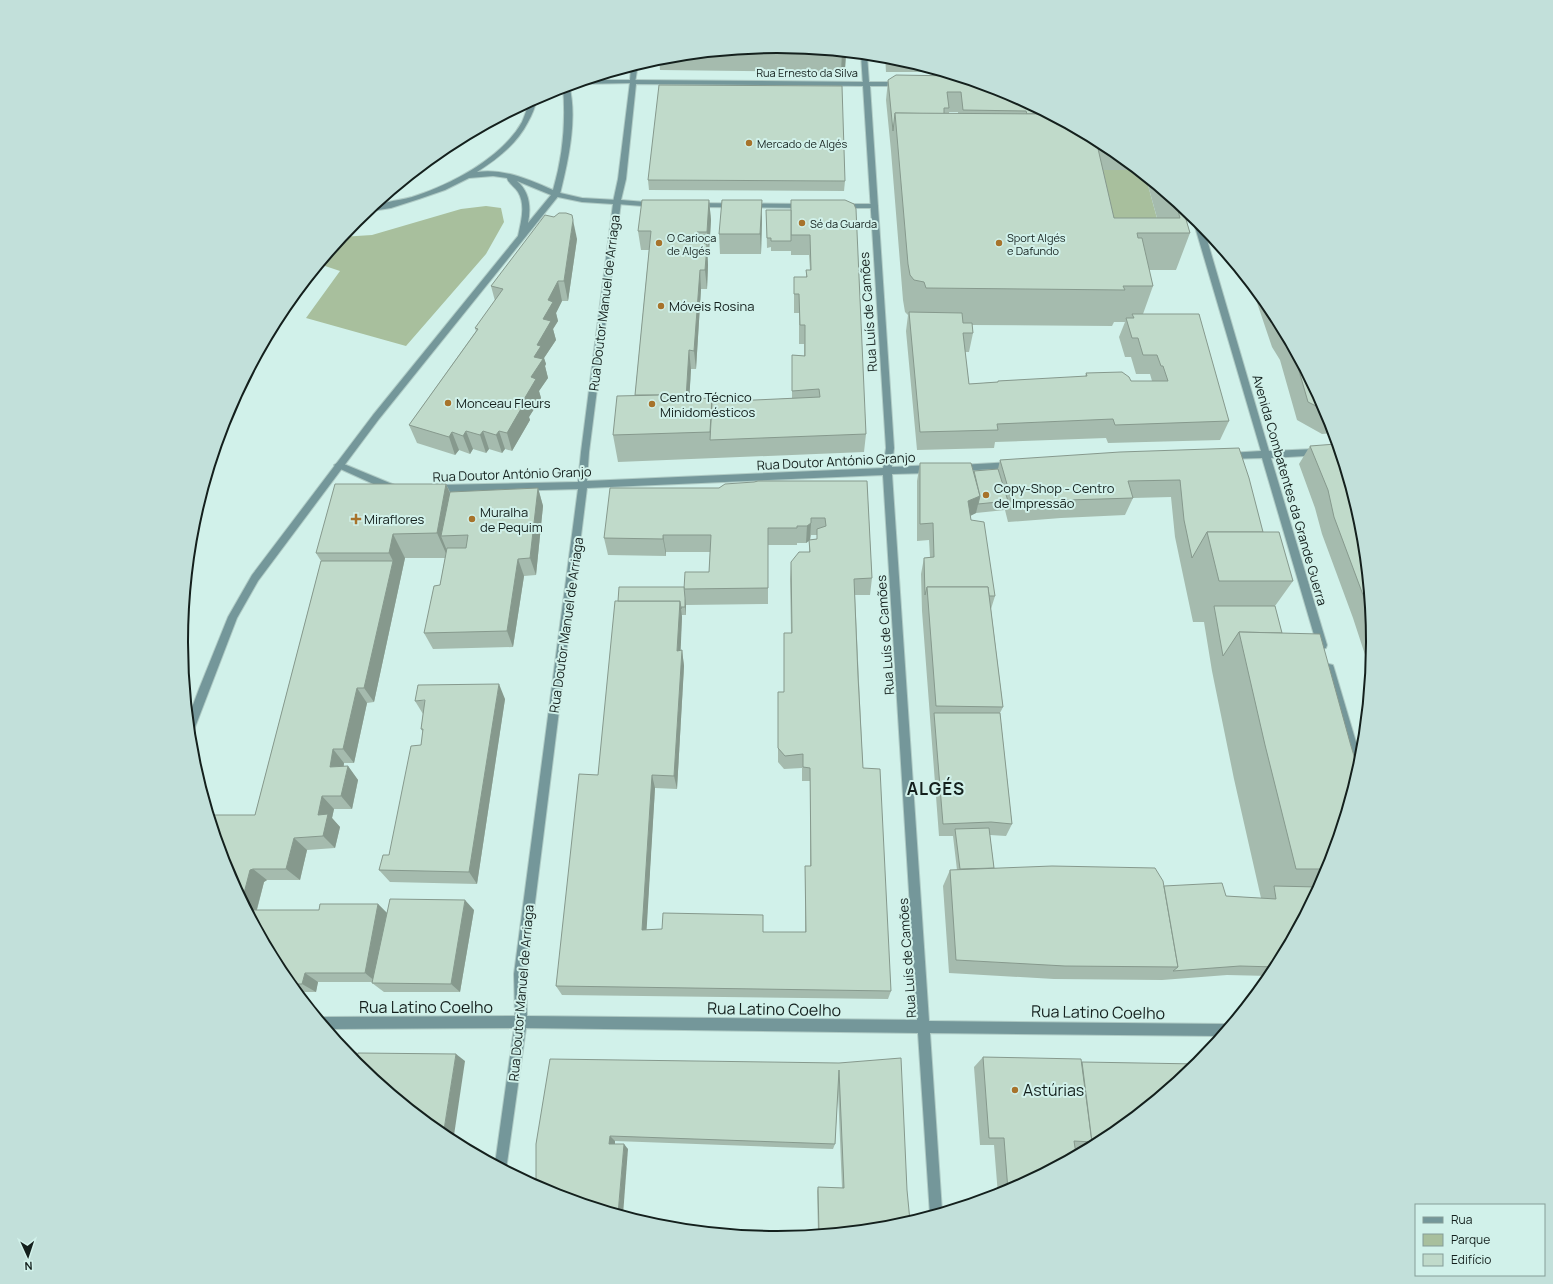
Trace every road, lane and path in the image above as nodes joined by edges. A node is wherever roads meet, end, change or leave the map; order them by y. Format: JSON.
{"nodes":[{"id":1,"x":864,"y":60,"type":"edge"},
{"id":2,"x":634,"y":71,"type":"edge"},
{"id":3,"x":594,"y":82,"type":"edge"},
{"id":4,"x":633,"y":82,"type":"junction"},
{"id":5,"x":866,"y":84,"type":"junction"},
{"id":6,"x":911,"y":84,"type":"edge"},
{"id":7,"x":567,"y":92,"type":"edge"},
{"id":8,"x":531,"y":107,"type":"edge"},
{"id":9,"x":503,"y":174,"type":"junction"},
{"id":10,"x":462,"y":178,"type":"junction"},
{"id":11,"x":556,"y":194,"type":"junction"},
{"id":12,"x":617,"y":202,"type":"junction"},
{"id":13,"x":662,"y":205,"type":"edge"},
{"id":14,"x":686,"y":205,"type":"edge"},
{"id":15,"x":812,"y":206,"type":"edge"},
{"id":16,"x":836,"y":206,"type":"edge"},
{"id":17,"x":874,"y":206,"type":"junction"},
{"id":18,"x":380,"y":207,"type":"edge"},
{"id":19,"x":1201,"y":235,"type":"edge"},
{"id":20,"x":521,"y":240,"type":"junction"},
{"id":21,"x":1333,"y":451,"type":"edge"},
{"id":22,"x":1266,"y":454,"type":"junction"},
{"id":23,"x":1218,"y":456,"type":"edge"},
{"id":24,"x":339,"y":465,"type":"junction"},
{"id":25,"x":1021,"y":465,"type":"edge"},
{"id":26,"x":887,"y":471,"type":"junction"},
{"id":27,"x":583,"y":485,"type":"junction"},
{"id":28,"x":405,"y":490,"type":"edge"},
{"id":29,"x":421,"y":490,"type":"edge"},
{"id":30,"x":193,"y":719,"type":"edge"},
{"id":31,"x":1354,"y":755,"type":"edge"},
{"id":32,"x":521,"y":1022,"type":"junction"},
{"id":33,"x":329,"y":1024,"type":"edge"},
{"id":34,"x":925,"y":1026,"type":"junction"},
{"id":35,"x":1219,"y":1030,"type":"edge"},
{"id":36,"x":502,"y":1162,"type":"edge"},
{"id":37,"x":936,"y":1209,"type":"edge"}],
"edges":[{"from":1,"to":5,"type":"street","name":"Rua Luís de Camões"},
{"from":2,"to":4,"type":"street","name":"Rua Doutor Manuel de Arriaga"},
{"from":3,"to":4,"type":"street","name":"Rua Ernesto da Silva"},
{"from":4,"to":5,"type":"street","name":"Rua Ernesto da Silva"},
{"from":4,"to":12,"type":"street","name":"Rua Doutor Manuel de Arriaga"},
{"from":5,"to":6,"type":"street","name":"Rua Ernesto da Silva"},
{"from":5,"to":17,"type":"street","name":"Rua Luís de Camões"},
{"from":7,"to":11,"type":"street"},
{"from":8,"to":10,"type":"street"},
{"from":9,"to":10,"type":"street"},
{"from":9,"to":11,"type":"street"},
{"from":9,"to":20,"type":"street"},
{"from":10,"to":18,"type":"street"},
{"from":11,"to":12,"type":"street"},
{"from":11,"to":20,"type":"street"},
{"from":12,"to":13,"type":"street"},
{"from":12,"to":27,"type":"street","name":"Rua Doutor Manuel de Arriaga"},
{"from":14,"to":15,"type":"street"},
{"from":16,"to":17,"type":"street"},
{"from":17,"to":26,"type":"street","name":"Rua Luís de Camões"},
{"from":19,"to":22,"type":"street","name":"Avenida Combatentes da Grande Guerra"},
{"from":20,"to":24,"type":"street"},
{"from":21,"to":22,"type":"street"},
{"from":22,"to":23,"type":"street"},
{"from":22,"to":31,"type":"street","name":"Avenida Combatentes da Grande Guerra"},
{"from":24,"to":28,"type":"street"},
{"from":24,"to":30,"type":"street"},
{"from":25,"to":26,"type":"street","name":"Rua Doutor António Granjo"},
{"from":26,"to":27,"type":"street","name":"Rua Doutor António Granjo"},
{"from":26,"to":34,"type":"street","name":"Rua Luís de Camões"},
{"from":27,"to":29,"type":"street","name":"Rua Doutor António Granjo"},
{"from":27,"to":32,"type":"street","name":"Rua Doutor Manuel de Arriaga"},
{"from":32,"to":33,"type":"street","name":"Rua Latino Coelho"},
{"from":32,"to":34,"type":"street","name":"Rua Latino Coelho"},
{"from":32,"to":36,"type":"street","name":"Rua Doutor Manuel de Arriaga"},
{"from":34,"to":35,"type":"street","name":"Rua Latino Coelho"},
{"from":34,"to":37,"type":"street","name":"Rua Luís de Camões"}]}
